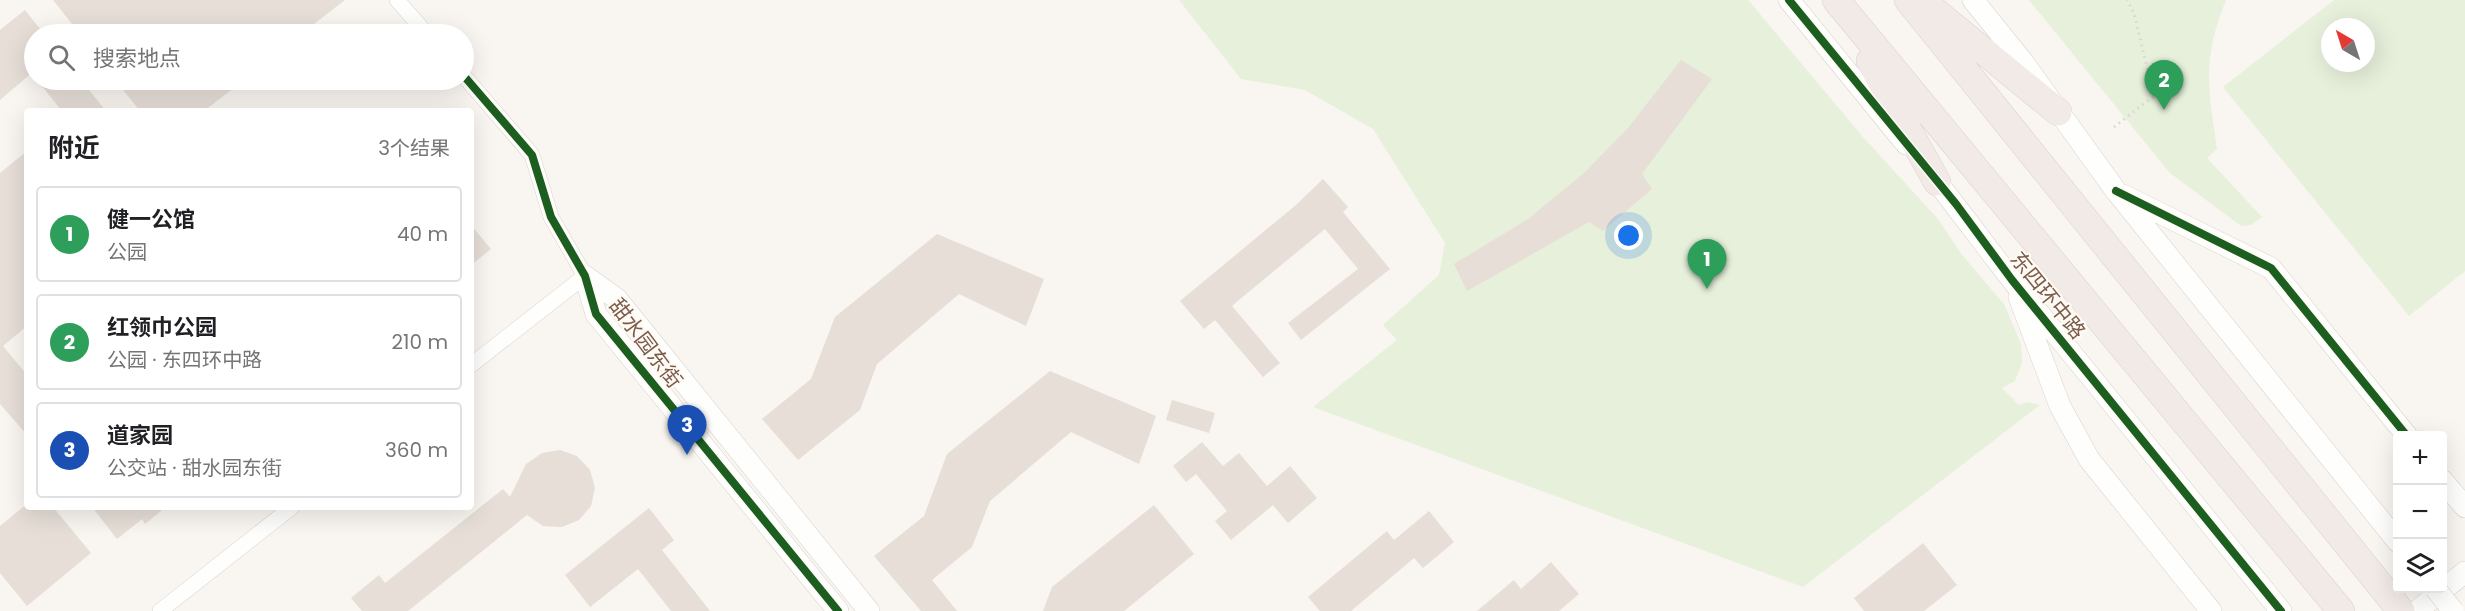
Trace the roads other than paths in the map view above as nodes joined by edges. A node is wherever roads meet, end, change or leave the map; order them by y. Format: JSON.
{"nodes":[{"id":1,"x":397,"y":0,"type":"edge"},
{"id":2,"x":1789,"y":0,"type":"edge"},
{"id":3,"x":1908,"y":0,"type":"edge"},
{"id":4,"x":1922,"y":0,"type":"edge"},
{"id":5,"x":1973,"y":0,"type":"edge"},
{"id":6,"x":1838,"y":2,"type":"edge"},
{"id":7,"x":418,"y":24,"type":"edge"},
{"id":8,"x":474,"y":88,"type":"edge"},
{"id":9,"x":2058,"y":112,"type":"junction"},
{"id":10,"x":1937,"y":182,"type":"junction"},
{"id":11,"x":2116,"y":191,"type":"junction"},
{"id":12,"x":585,"y":276,"type":"junction"},
{"id":13,"x":2012,"y":280,"type":"junction"},
{"id":14,"x":474,"y":363,"type":"edge"},
{"id":15,"x":2404,"y":431,"type":"edge"},
{"id":16,"x":2446,"y":485,"type":"edge"},
{"id":17,"x":2465,"y":507,"type":"edge"},
{"id":18,"x":288,"y":510,"type":"edge"},
{"id":19,"x":2395,"y":539,"type":"edge"},
{"id":20,"x":2465,"y":572,"type":"edge"},
{"id":21,"x":160,"y":611,"type":"edge"},
{"id":22,"x":838,"y":611,"type":"edge"},
{"id":23,"x":869,"y":611,"type":"edge"},
{"id":24,"x":2211,"y":611,"type":"edge"},
{"id":25,"x":2281,"y":611,"type":"edge"},
{"id":26,"x":2341,"y":611,"type":"edge"},
{"id":27,"x":2401,"y":611,"type":"edge"},
{"id":28,"x":2417,"y":611,"type":"edge"}],
"edges":[{"from":1,"to":7,"type":"street"},
{"from":2,"to":10,"type":"street","name":"东四环中路"},
{"from":3,"to":27,"type":"highway"},
{"from":4,"to":9,"type":"highway"},
{"from":5,"to":9,"type":"street"},
{"from":6,"to":10,"type":"highway"},
{"from":6,"to":26,"type":"highway","name":"东四环中路"},
{"from":8,"to":12,"type":"street","name":"甜水园东街"},
{"from":9,"to":11,"type":"street"},
{"from":10,"to":13,"type":"street","name":"东四环中路"},
{"from":11,"to":15,"type":"street"},
{"from":11,"to":19,"type":"street"},
{"from":12,"to":14,"type":"street"},
{"from":12,"to":22,"type":"street","name":"甜水园东街"},
{"from":12,"to":23,"type":"street","name":"甜水园东街"},
{"from":13,"to":24,"type":"street"},
{"from":13,"to":25,"type":"street","name":"东四环中路"},
{"from":16,"to":17,"type":"street"},
{"from":18,"to":21,"type":"street"},
{"from":20,"to":28,"type":"street"}]}
